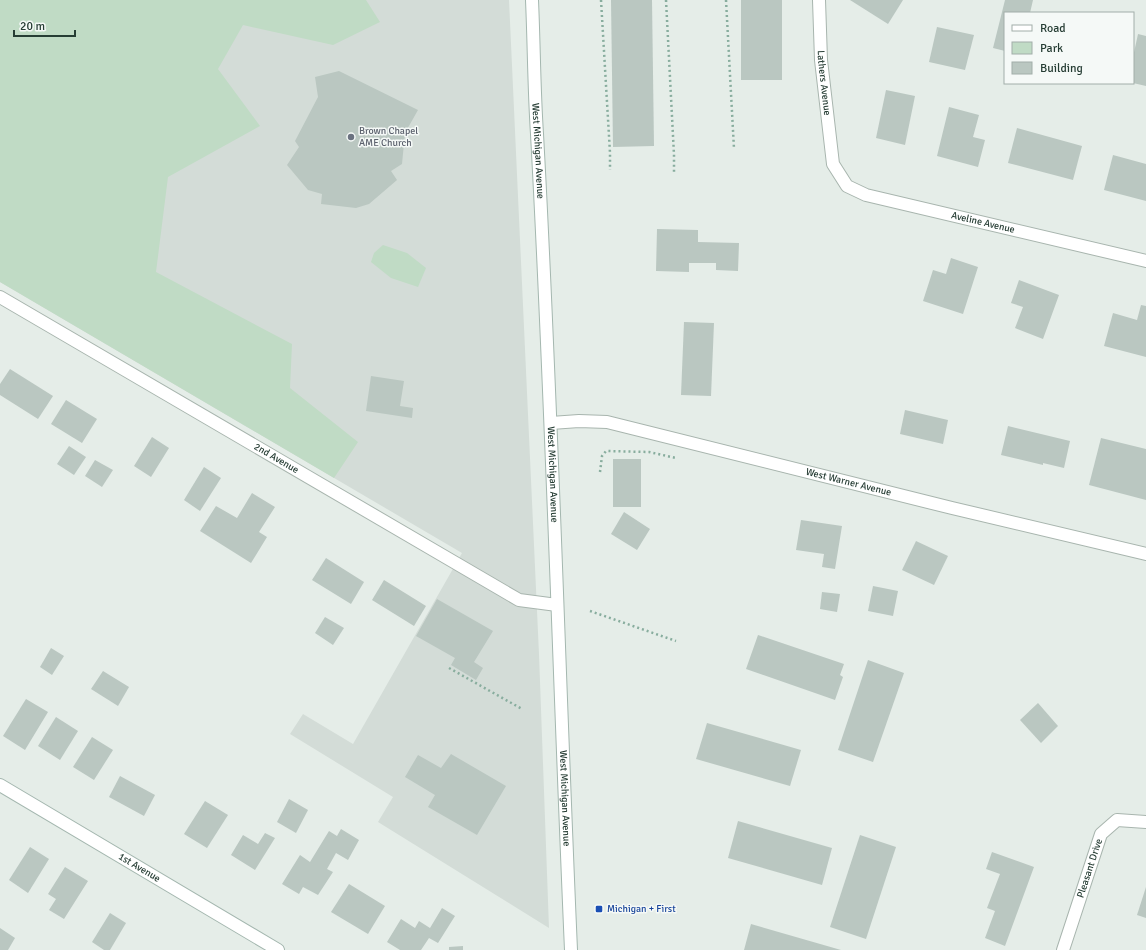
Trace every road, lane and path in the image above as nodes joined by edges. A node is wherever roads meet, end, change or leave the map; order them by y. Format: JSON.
{"nodes":[{"id":1,"x":532,"y":0,"type":"edge"},
{"id":2,"x":601,"y":0,"type":"edge"},
{"id":3,"x":666,"y":0,"type":"edge"},
{"id":4,"x":726,"y":0,"type":"edge"},
{"id":5,"x":818,"y":0,"type":"edge"},
{"id":6,"x":734,"y":149,"type":"dead end"},
{"id":7,"x":833,"y":164,"type":"joint"},
{"id":8,"x":610,"y":170,"type":"dead end"},
{"id":9,"x":674,"y":172,"type":"dead end"},
{"id":10,"x":1146,"y":261,"type":"edge"},
{"id":11,"x":0,"y":297,"type":"edge"},
{"id":12,"x":551,"y":423,"type":"junction"},
{"id":13,"x":680,"y":459,"type":"dead end"},
{"id":14,"x":600,"y":472,"type":"dead end"},
{"id":15,"x":1146,"y":554,"type":"edge"},
{"id":16,"x":557,"y":605,"type":"junction"},
{"id":17,"x":590,"y":611,"type":"dead end"},
{"id":18,"x":676,"y":641,"type":"dead end"},
{"id":19,"x":449,"y":668,"type":"dead end"},
{"id":20,"x":522,"y":709,"type":"dead end"},
{"id":21,"x":0,"y":785,"type":"edge"},
{"id":22,"x":1146,"y":822,"type":"edge"},
{"id":23,"x":278,"y":950,"type":"edge"},
{"id":24,"x":571,"y":950,"type":"edge"},
{"id":25,"x":1063,"y":950,"type":"edge"}],
"edges":[{"from":1,"to":12,"type":"street","name":"West Michigan Avenue"},
{"from":2,"to":8,"type":"path"},
{"from":3,"to":9,"type":"path"},
{"from":4,"to":6,"type":"path"},
{"from":5,"to":7,"type":"street","name":"Lathers Avenue"},
{"from":7,"to":10,"type":"street","name":"Aveline Avenue"},
{"from":11,"to":16,"type":"street","name":"2nd Avenue"},
{"from":12,"to":15,"type":"street","name":"West Warner Avenue"},
{"from":12,"to":16,"type":"street","name":"West Michigan Avenue"},
{"from":13,"to":14,"type":"path"},
{"from":16,"to":24,"type":"street","name":"West Michigan Avenue"},
{"from":17,"to":18,"type":"path"},
{"from":19,"to":20,"type":"path"},
{"from":21,"to":23,"type":"street","name":"1st Avenue"},
{"from":22,"to":25,"type":"street","name":"Pleasant Drive"}]}
